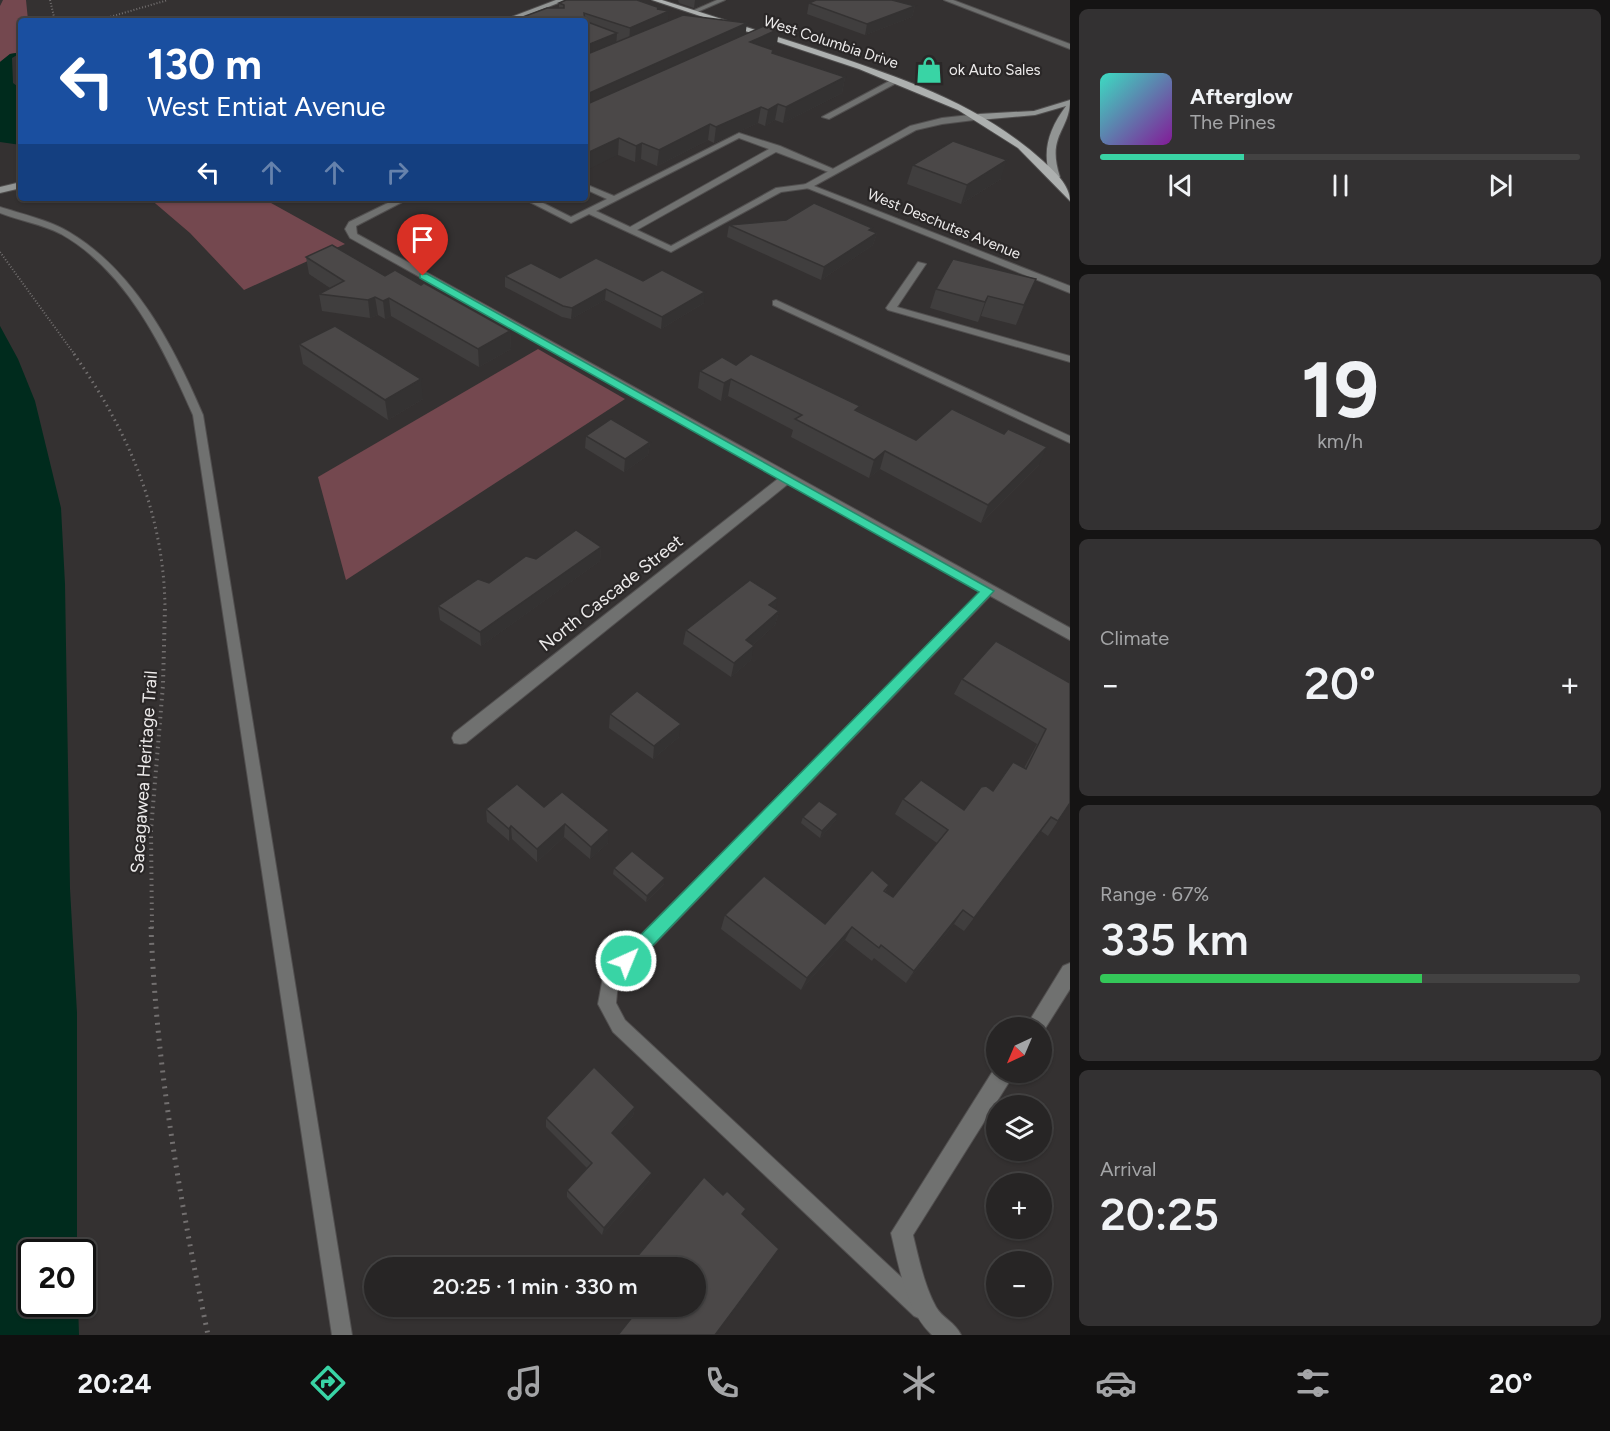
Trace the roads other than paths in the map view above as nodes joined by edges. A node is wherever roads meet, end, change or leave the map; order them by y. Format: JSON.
{"nodes":[{"id":1,"x":563,"y":0,"type":"edge"},
{"id":2,"x":655,"y":0,"type":"edge"},
{"id":3,"x":703,"y":0,"type":"edge"},
{"id":4,"x":947,"y":0,"type":"edge"},
{"id":5,"x":719,"y":1,"type":"edge"},
{"id":6,"x":531,"y":12,"type":"junction"},
{"id":7,"x":693,"y":12,"type":"junction"},
{"id":8,"x":546,"y":16,"type":"edge"},
{"id":9,"x":514,"y":18,"type":"edge"},
{"id":10,"x":765,"y":35,"type":"junction"},
{"id":11,"x":748,"y":43,"type":"edge"},
{"id":12,"x":1070,"y":47,"type":"edge"},
{"id":13,"x":898,"y":80,"type":"junction"},
{"id":14,"x":1070,"y":104,"type":"edge"},
{"id":15,"x":826,"y":117,"type":"dead end"},
{"id":16,"x":979,"y":117,"type":"junction"},
{"id":17,"x":777,"y":148,"type":"junction"},
{"id":18,"x":834,"y":171,"type":"junction"},
{"id":19,"x":1055,"y":177,"type":"junction"},
{"id":20,"x":18,"y":186,"type":"edge"},
{"id":21,"x":807,"y":186,"type":"junction"},
{"id":22,"x":588,"y":187,"type":"edge"},
{"id":23,"x":0,"y":190,"type":"edge"},
{"id":24,"x":1070,"y":198,"type":"edge"},
{"id":25,"x":614,"y":199,"type":"junction"},
{"id":26,"x":399,"y":201,"type":"edge"},
{"id":27,"x":532,"y":201,"type":"edge"},
{"id":28,"x":0,"y":210,"type":"edge"},
{"id":29,"x":589,"y":211,"type":"junction"},
{"id":30,"x":630,"y":230,"type":"junction"},
{"id":31,"x":921,"y":264,"type":"dead end"},
{"id":32,"x":1070,"y":290,"type":"edge"},
{"id":33,"x":776,"y":303,"type":"dead end"},
{"id":34,"x":1070,"y":359,"type":"edge"},
{"id":35,"x":1070,"y":440,"type":"edge"},
{"id":36,"x":786,"y":479,"type":"junction"},
{"id":37,"x":988,"y":591,"type":"junction"},
{"id":38,"x":1070,"y":635,"type":"edge"},
{"id":39,"x":460,"y":738,"type":"dead end"},
{"id":40,"x":1070,"y":972,"type":"edge"},
{"id":41,"x":1041,"y":1017,"type":"edge"},
{"id":42,"x":997,"y":1083,"type":"edge"},
{"id":43,"x":929,"y":1317,"type":"junction"},
{"id":44,"x":342,"y":1335,"type":"edge"},
{"id":45,"x":949,"y":1335,"type":"edge"}],
"edges":[{"from":1,"to":6,"type":"street"},
{"from":2,"to":7,"type":"main road","name":"West Columbia Drive"},
{"from":3,"to":5,"type":"lane"},
{"from":4,"to":12,"type":"street"},
{"from":5,"to":7,"type":"lane"},
{"from":6,"to":8,"type":"lane"},
{"from":6,"to":9,"type":"street"},
{"from":7,"to":10,"type":"main road","name":"West Columbia Drive"},
{"from":10,"to":11,"type":"street"},
{"from":10,"to":13,"type":"main road","name":"West Columbia Drive"},
{"from":13,"to":15,"type":"lane"},
{"from":13,"to":16,"type":"main road","name":"West Columbia Drive"},
{"from":14,"to":16,"type":"street"},
{"from":14,"to":19,"type":"street"},
{"from":16,"to":18,"type":"street"},
{"from":16,"to":19,"type":"main road","name":"West Columbia Drive"},
{"from":17,"to":18,"type":"lane"},
{"from":17,"to":25,"type":"lane"},
{"from":17,"to":30,"type":"lane"},
{"from":18,"to":21,"type":"street"},
{"from":19,"to":24,"type":"main road","name":"West Columbia Drive"},
{"from":20,"to":23,"type":"street"},
{"from":21,"to":30,"type":"lane"},
{"from":21,"to":32,"type":"street","name":"West Deschutes Avenue"},
{"from":22,"to":25,"type":"lane"},
{"from":25,"to":29,"type":"lane"},
{"from":26,"to":36,"type":"street"},
{"from":27,"to":29,"type":"lane"},
{"from":28,"to":44,"type":"lane"},
{"from":29,"to":30,"type":"lane"},
{"from":31,"to":34,"type":"lane"},
{"from":33,"to":35,"type":"lane"},
{"from":36,"to":37,"type":"street"},
{"from":36,"to":39,"type":"street","name":"North Cascade Street"},
{"from":37,"to":38,"type":"street"},
{"from":37,"to":43,"type":"lane"},
{"from":40,"to":41,"type":"street"},
{"from":42,"to":43,"type":"street"},
{"from":43,"to":45,"type":"street"}]}
